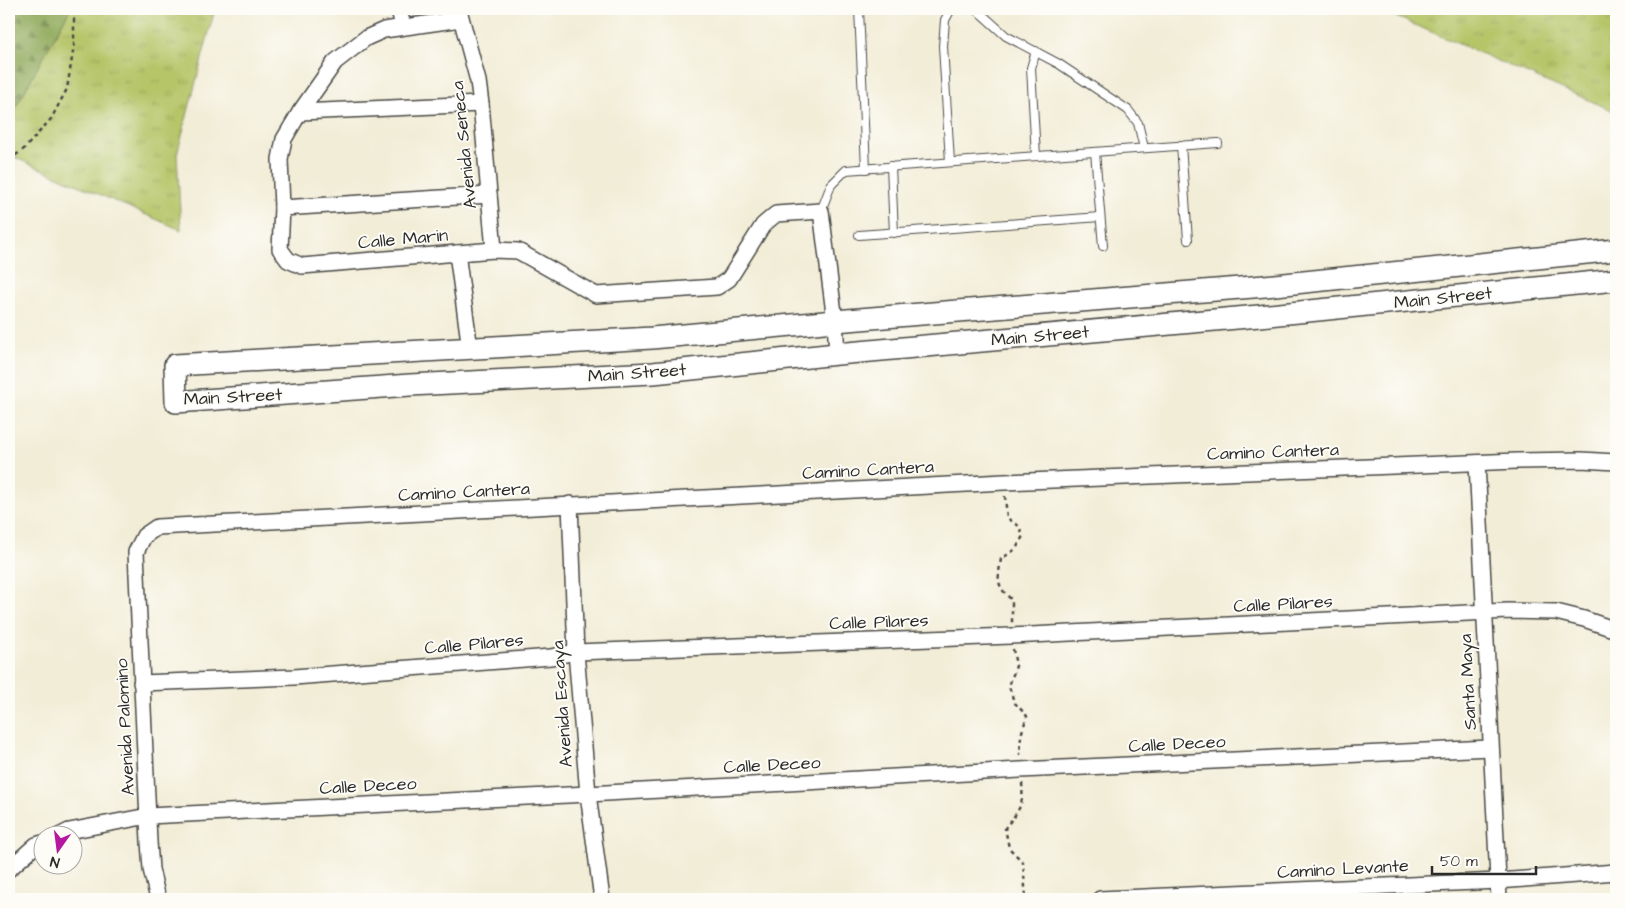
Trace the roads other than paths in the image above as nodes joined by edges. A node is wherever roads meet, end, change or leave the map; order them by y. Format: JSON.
{"nodes":[{"id":1,"x":399,"y":9,"type":"edge"},
{"id":2,"x":859,"y":9,"type":"edge"},
{"id":3,"x":951,"y":9,"type":"edge"},
{"id":4,"x":976,"y":9,"type":"edge"},
{"id":5,"x":460,"y":14,"type":"edge"},
{"id":6,"x":403,"y":27,"type":"junction"},
{"id":7,"x":1036,"y":51,"type":"junction"},
{"id":8,"x":482,"y":104,"type":"junction"},
{"id":9,"x":300,"y":112,"type":"junction"},
{"id":10,"x":1218,"y":143,"type":"dead end"},
{"id":11,"x":1181,"y":145,"type":"junction"},
{"id":12,"x":1144,"y":148,"type":"junction"},
{"id":13,"x":1095,"y":152,"type":"junction"},
{"id":14,"x":1036,"y":156,"type":"junction"},
{"id":15,"x":950,"y":162,"type":"junction"},
{"id":16,"x":891,"y":166,"type":"junction"},
{"id":17,"x":866,"y":168,"type":"junction"},
{"id":18,"x":489,"y":195,"type":"junction"},
{"id":19,"x":282,"y":208,"type":"junction"},
{"id":20,"x":821,"y":211,"type":"junction"},
{"id":21,"x":1100,"y":217,"type":"junction"},
{"id":22,"x":894,"y":233,"type":"junction"},
{"id":23,"x":859,"y":235,"type":"dead end"},
{"id":24,"x":1188,"y":240,"type":"dead end"},
{"id":25,"x":1103,"y":246,"type":"dead end"},
{"id":26,"x":494,"y":250,"type":"junction"},
{"id":27,"x":1616,"y":250,"type":"edge"},
{"id":28,"x":457,"y":253,"type":"junction"},
{"id":29,"x":1616,"y":280,"type":"edge"},
{"id":30,"x":835,"y":321,"type":"junction"},
{"id":31,"x":470,"y":349,"type":"junction"},
{"id":32,"x":837,"y":354,"type":"junction"},
{"id":33,"x":1616,"y":462,"type":"edge"},
{"id":34,"x":1477,"y":463,"type":"junction"},
{"id":35,"x":570,"y":504,"type":"junction"},
{"id":36,"x":136,"y":552,"type":"joint"},
{"id":37,"x":1484,"y":613,"type":"junction"},
{"id":38,"x":1616,"y":630,"type":"edge"},
{"id":39,"x":576,"y":652,"type":"junction"},
{"id":40,"x":141,"y":683,"type":"junction"},
{"id":41,"x":1490,"y":748,"type":"junction"},
{"id":42,"x":588,"y":794,"type":"junction"},
{"id":43,"x":148,"y":816,"type":"junction"},
{"id":44,"x":82,"y":829,"type":"edge"},
{"id":45,"x":32,"y":849,"type":"edge"},
{"id":46,"x":9,"y":869,"type":"edge"},
{"id":47,"x":1616,"y":872,"type":"edge"},
{"id":48,"x":1498,"y":881,"type":"junction"},
{"id":49,"x":158,"y":899,"type":"edge"},
{"id":50,"x":602,"y":899,"type":"edge"},
{"id":51,"x":1100,"y":899,"type":"edge"},
{"id":52,"x":1499,"y":899,"type":"edge"}],
"edges":[{"from":1,"to":6,"type":"street"},
{"from":2,"to":17,"type":"lane"},
{"from":3,"to":15,"type":"lane"},
{"from":4,"to":7,"type":"lane"},
{"from":5,"to":6,"type":"street","name":"Calle Marin"},
{"from":5,"to":8,"type":"street","name":"Avenida Seneca"},
{"from":6,"to":9,"type":"street","name":"Calle Marin"},
{"from":7,"to":12,"type":"lane"},
{"from":7,"to":14,"type":"lane"},
{"from":8,"to":9,"type":"street"},
{"from":8,"to":18,"type":"street","name":"Avenida Seneca"},
{"from":9,"to":19,"type":"street","name":"Calle Marin"},
{"from":10,"to":11,"type":"lane"},
{"from":11,"to":12,"type":"lane"},
{"from":11,"to":24,"type":"lane"},
{"from":12,"to":13,"type":"lane"},
{"from":13,"to":14,"type":"lane"},
{"from":13,"to":21,"type":"lane"},
{"from":14,"to":15,"type":"lane"},
{"from":15,"to":16,"type":"lane"},
{"from":16,"to":17,"type":"lane"},
{"from":16,"to":22,"type":"lane"},
{"from":17,"to":20,"type":"lane"},
{"from":18,"to":19,"type":"street"},
{"from":18,"to":26,"type":"street","name":"Avenida Seneca"},
{"from":19,"to":28,"type":"street","name":"Calle Marin"},
{"from":20,"to":26,"type":"street","name":"Calle Marin"},
{"from":20,"to":30,"type":"street"},
{"from":21,"to":22,"type":"lane"},
{"from":21,"to":25,"type":"lane"},
{"from":22,"to":23,"type":"lane"},
{"from":26,"to":28,"type":"street","name":"Calle Marin"},
{"from":27,"to":30,"type":"main road","name":"Main Street"},
{"from":28,"to":31,"type":"street"},
{"from":29,"to":32,"type":"main road","name":"Main Street"},
{"from":30,"to":31,"type":"main road","name":"Main Street"},
{"from":30,"to":32,"type":"street"},
{"from":31,"to":32,"type":"main road","name":"Main Street"},
{"from":33,"to":34,"type":"street","name":"Camino Cantera"},
{"from":34,"to":35,"type":"street","name":"Camino Cantera"},
{"from":34,"to":37,"type":"street","name":"Santa Maya"},
{"from":35,"to":36,"type":"street","name":"Camino Cantera"},
{"from":35,"to":39,"type":"street","name":"Avenida Escaya"},
{"from":36,"to":40,"type":"street","name":"Avenida Palomino"},
{"from":37,"to":38,"type":"street","name":"Calle Pilares"},
{"from":37,"to":39,"type":"street","name":"Calle Pilares"},
{"from":37,"to":41,"type":"street","name":"Santa Maya"},
{"from":39,"to":40,"type":"street","name":"Calle Pilares"},
{"from":39,"to":42,"type":"street","name":"Avenida Escaya"},
{"from":40,"to":43,"type":"street","name":"Avenida Palomino"},
{"from":41,"to":42,"type":"street","name":"Calle Deceo"},
{"from":41,"to":48,"type":"street","name":"Santa Maya"},
{"from":42,"to":43,"type":"street","name":"Calle Deceo"},
{"from":42,"to":50,"type":"street","name":"Avenida Escaya"},
{"from":43,"to":44,"type":"street","name":"Calle Deceo"},
{"from":43,"to":49,"type":"street","name":"Avenida Palomino"},
{"from":45,"to":46,"type":"street"},
{"from":47,"to":48,"type":"street","name":"Camino Levante"},
{"from":48,"to":51,"type":"street","name":"Camino Levante"},
{"from":48,"to":52,"type":"street","name":"Santa Maya"}]}
